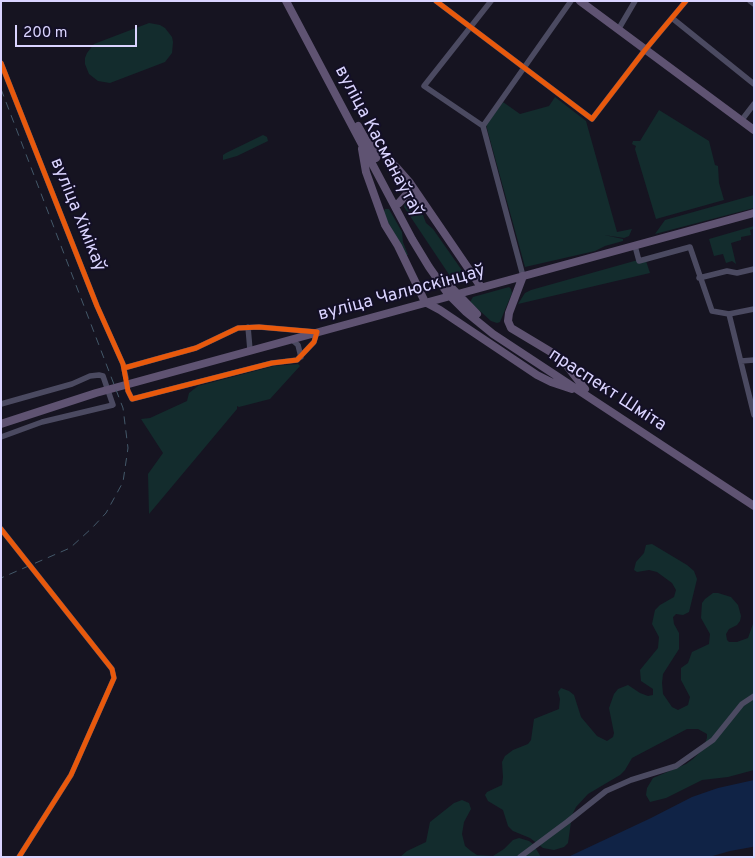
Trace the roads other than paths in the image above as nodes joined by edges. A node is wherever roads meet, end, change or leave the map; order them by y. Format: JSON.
{"nodes":[{"id":1,"x":286,"y":1,"type":"edge"},
{"id":2,"x":291,"y":1,"type":"edge"},
{"id":3,"x":436,"y":1,"type":"edge"},
{"id":4,"x":491,"y":1,"type":"edge"},
{"id":5,"x":571,"y":1,"type":"edge"},
{"id":6,"x":580,"y":1,"type":"edge"},
{"id":7,"x":635,"y":1,"type":"edge"},
{"id":8,"x":686,"y":1,"type":"edge"},
{"id":9,"x":750,"y":1,"type":"edge"},
{"id":10,"x":754,"y":4,"type":"edge"},
{"id":11,"x":672,"y":18,"type":"junction"},
{"id":12,"x":471,"y":27,"type":"junction"},
{"id":13,"x":618,"y":30,"type":"junction"},
{"id":14,"x":308,"y":36,"type":"junction"},
{"id":15,"x":645,"y":50,"type":"junction"},
{"id":16,"x":1,"y":63,"type":"edge"},
{"id":17,"x":524,"y":67,"type":"junction"},
{"id":18,"x":754,"y":84,"type":"edge"},
{"id":19,"x":754,"y":104,"type":"edge"},
{"id":20,"x":741,"y":121,"type":"junction"},
{"id":21,"x":483,"y":126,"type":"junction"},
{"id":22,"x":754,"y":130,"type":"edge"},
{"id":23,"x":363,"y":140,"type":"junction"},
{"id":24,"x":420,"y":199,"type":"junction"},
{"id":25,"x":397,"y":204,"type":"junction"},
{"id":26,"x":379,"y":212,"type":"junction"},
{"id":27,"x":754,"y":213,"type":"edge"},
{"id":28,"x":635,"y":246,"type":"junction"},
{"id":29,"x":754,"y":269,"type":"edge"},
{"id":30,"x":524,"y":276,"type":"junction"},
{"id":31,"x":699,"y":278,"type":"junction"},
{"id":32,"x":481,"y":287,"type":"junction"},
{"id":33,"x":451,"y":293,"type":"joint"},
{"id":34,"x":425,"y":302,"type":"junction"},
{"id":35,"x":754,"y":308,"type":"edge"},
{"id":36,"x":729,"y":314,"type":"junction"},
{"id":37,"x":248,"y":327,"type":"junction"},
{"id":38,"x":317,"y":332,"type":"junction"},
{"id":39,"x":291,"y":339,"type":"junction"},
{"id":40,"x":250,"y":350,"type":"junction"},
{"id":41,"x":302,"y":357,"type":"junction"},
{"id":42,"x":754,"y":360,"type":"edge"},
{"id":43,"x":741,"y":361,"type":"junction"},
{"id":44,"x":124,"y":368,"type":"junction"},
{"id":45,"x":126,"y":378,"type":"dead end"},
{"id":46,"x":128,"y":390,"type":"dead end"},
{"id":47,"x":583,"y":390,"type":"junction"},
{"id":48,"x":1,"y":404,"type":"edge"},
{"id":49,"x":753,"y":405,"type":"edge"},
{"id":50,"x":754,"y":414,"type":"edge"},
{"id":51,"x":1,"y":424,"type":"edge"},
{"id":52,"x":1,"y":437,"type":"edge"},
{"id":53,"x":754,"y":502,"type":"edge"},
{"id":54,"x":754,"y":506,"type":"edge"},
{"id":55,"x":1,"y":529,"type":"edge"},
{"id":56,"x":754,"y":696,"type":"edge"},
{"id":57,"x":19,"y":857,"type":"edge"},
{"id":58,"x":520,"y":857,"type":"edge"}],
"edges":[{"from":1,"to":14,"type":"main road","name":"вуліца Касманаўтаў"},
{"from":2,"to":14,"type":"main road","name":"вуліца Касманаўтаў"},
{"from":3,"to":12,"type":"street"},
{"from":4,"to":12,"type":"street"},
{"from":5,"to":17,"type":"street"},
{"from":6,"to":13,"type":"main road"},
{"from":7,"to":13,"type":"street"},
{"from":8,"to":11,"type":"street"},
{"from":9,"to":10,"type":"street"},
{"from":11,"to":15,"type":"street"},
{"from":11,"to":18,"type":"street"},
{"from":12,"to":17,"type":"street"},
{"from":12,"to":21,"type":"street"},
{"from":13,"to":15,"type":"main road"},
{"from":14,"to":23,"type":"main road","name":"вуліца Касманаўтаў"},
{"from":15,"to":17,"type":"street"},
{"from":15,"to":20,"type":"main road"},
{"from":16,"to":44,"type":"street","name":"вуліца Хімікаў"},
{"from":17,"to":21,"type":"street"},
{"from":19,"to":20,"type":"street"},
{"from":20,"to":22,"type":"main road"},
{"from":21,"to":30,"type":"street"},
{"from":23,"to":24,"type":"main road"},
{"from":23,"to":25,"type":"main road","name":"вуліца Касманаўтаў"},
{"from":23,"to":26,"type":"main road"},
{"from":24,"to":25,"type":"main road"},
{"from":24,"to":32,"type":"main road"},
{"from":25,"to":26,"type":"main road"},
{"from":25,"to":33,"type":"main road","name":"вуліца Касманаўтаў"},
{"from":26,"to":34,"type":"main road"},
{"from":27,"to":28,"type":"main road","name":"вуліца Чалюскінцаў"},
{"from":28,"to":30,"type":"main road","name":"вуліца Чалюскінцаў"},
{"from":28,"to":31,"type":"street"},
{"from":29,"to":31,"type":"street"},
{"from":30,"to":32,"type":"main road","name":"вуліца Чалюскінцаў"},
{"from":30,"to":47,"type":"main road"},
{"from":31,"to":36,"type":"street"},
{"from":32,"to":34,"type":"main road","name":"вуліца Чалюскінцаў"},
{"from":33,"to":47,"type":"main road","name":"праспект Шміта"},
{"from":34,"to":38,"type":"main road","name":"вуліца Чалюскінцаў"},
{"from":34,"to":47,"type":"main road"},
{"from":35,"to":36,"type":"street"},
{"from":36,"to":43,"type":"street"},
{"from":37,"to":38,"type":"street"},
{"from":37,"to":40,"type":"street"},
{"from":37,"to":44,"type":"street"},
{"from":38,"to":39,"type":"main road","name":"вуліца Чалюскінцаў"},
{"from":38,"to":41,"type":"street"},
{"from":39,"to":40,"type":"main road","name":"вуліца Чалюскінцаў"},
{"from":39,"to":41,"type":"street"},
{"from":40,"to":51,"type":"main road","name":"вуліца Чалюскінцаў"},
{"from":41,"to":46,"type":"street"},
{"from":42,"to":43,"type":"street"},
{"from":43,"to":49,"type":"street"},
{"from":44,"to":45,"type":"street","name":"вуліца Хімікаў"},
{"from":47,"to":53,"type":"main road","name":"праспект Шміта"},
{"from":47,"to":54,"type":"main road","name":"праспект Шміта"},
{"from":48,"to":52,"type":"street"},
{"from":49,"to":50,"type":"street"},
{"from":55,"to":57,"type":"street"},
{"from":56,"to":58,"type":"street"}]}
